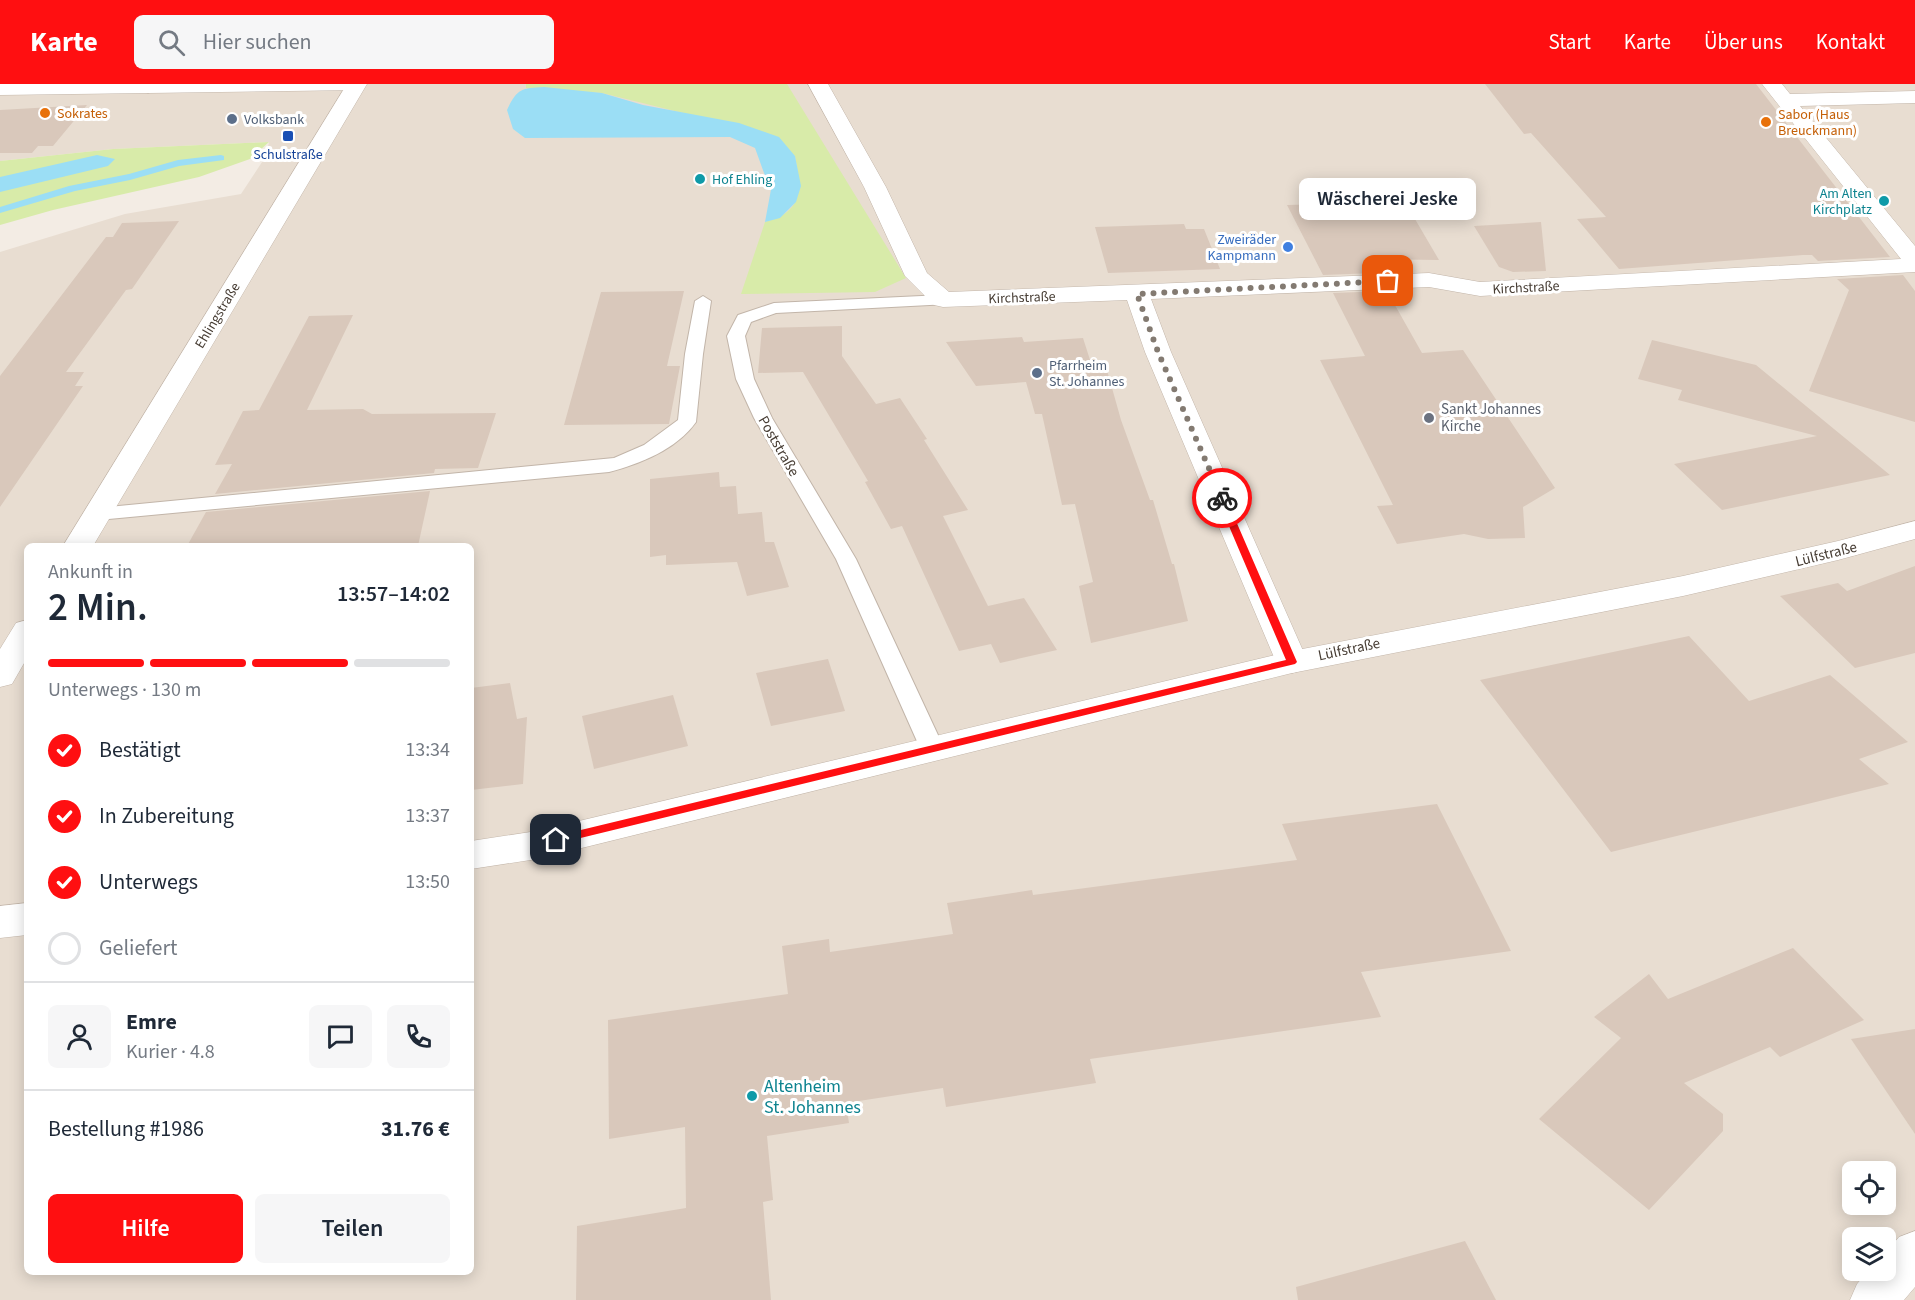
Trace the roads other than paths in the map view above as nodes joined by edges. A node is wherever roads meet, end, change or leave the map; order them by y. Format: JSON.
{"nodes":[{"id":1,"x":356,"y":84,"type":"edge"},
{"id":2,"x":818,"y":84,"type":"edge"},
{"id":3,"x":162,"y":86,"type":"edge"},
{"id":4,"x":0,"y":89,"type":"edge"},
{"id":5,"x":1778,"y":92,"type":"edge"},
{"id":6,"x":1915,"y":97,"type":"edge"},
{"id":7,"x":1915,"y":263,"type":"edge"},
{"id":8,"x":1137,"y":294,"type":"junction"},
{"id":9,"x":943,"y":300,"type":"junction"},
{"id":10,"x":703,"y":301,"type":"dead end"},
{"id":11,"x":98,"y":514,"type":"junction"},
{"id":12,"x":1915,"y":530,"type":"edge"},
{"id":13,"x":80,"y":543,"type":"edge"},
{"id":14,"x":24,"y":636,"type":"edge"},
{"id":15,"x":1292,"y":662,"type":"junction"},
{"id":16,"x":0,"y":676,"type":"edge"},
{"id":17,"x":932,"y":748,"type":"junction"},
{"id":18,"x":474,"y":855,"type":"edge"},
{"id":19,"x":24,"y":919,"type":"edge"},
{"id":20,"x":0,"y":922,"type":"edge"},
{"id":21,"x":1915,"y":1253,"type":"edge"},
{"id":22,"x":1874,"y":1300,"type":"edge"}],
"edges":[{"from":1,"to":3,"type":"street","name":"Ehlingstraße"},
{"from":1,"to":11,"type":"street","name":"Ehlingstraße"},
{"from":2,"to":9,"type":"street"},
{"from":3,"to":4,"type":"street","name":"Ehlingstraße"},
{"from":5,"to":6,"type":"street"},
{"from":5,"to":7,"type":"street"},
{"from":7,"to":8,"type":"street","name":"Kirchstraße"},
{"from":8,"to":9,"type":"street","name":"Kirchstraße"},
{"from":8,"to":15,"type":"street"},
{"from":9,"to":17,"type":"lane","name":"Poststraße"},
{"from":10,"to":11,"type":"lane"},
{"from":11,"to":13,"type":"street","name":"Ehlingstraße"},
{"from":12,"to":15,"type":"street","name":"Lülfstraße"},
{"from":14,"to":16,"type":"street"},
{"from":15,"to":17,"type":"street","name":"Lülfstraße"},
{"from":17,"to":18,"type":"street","name":"Lülfstraße"},
{"from":19,"to":20,"type":"street"},
{"from":21,"to":22,"type":"street"}]}
